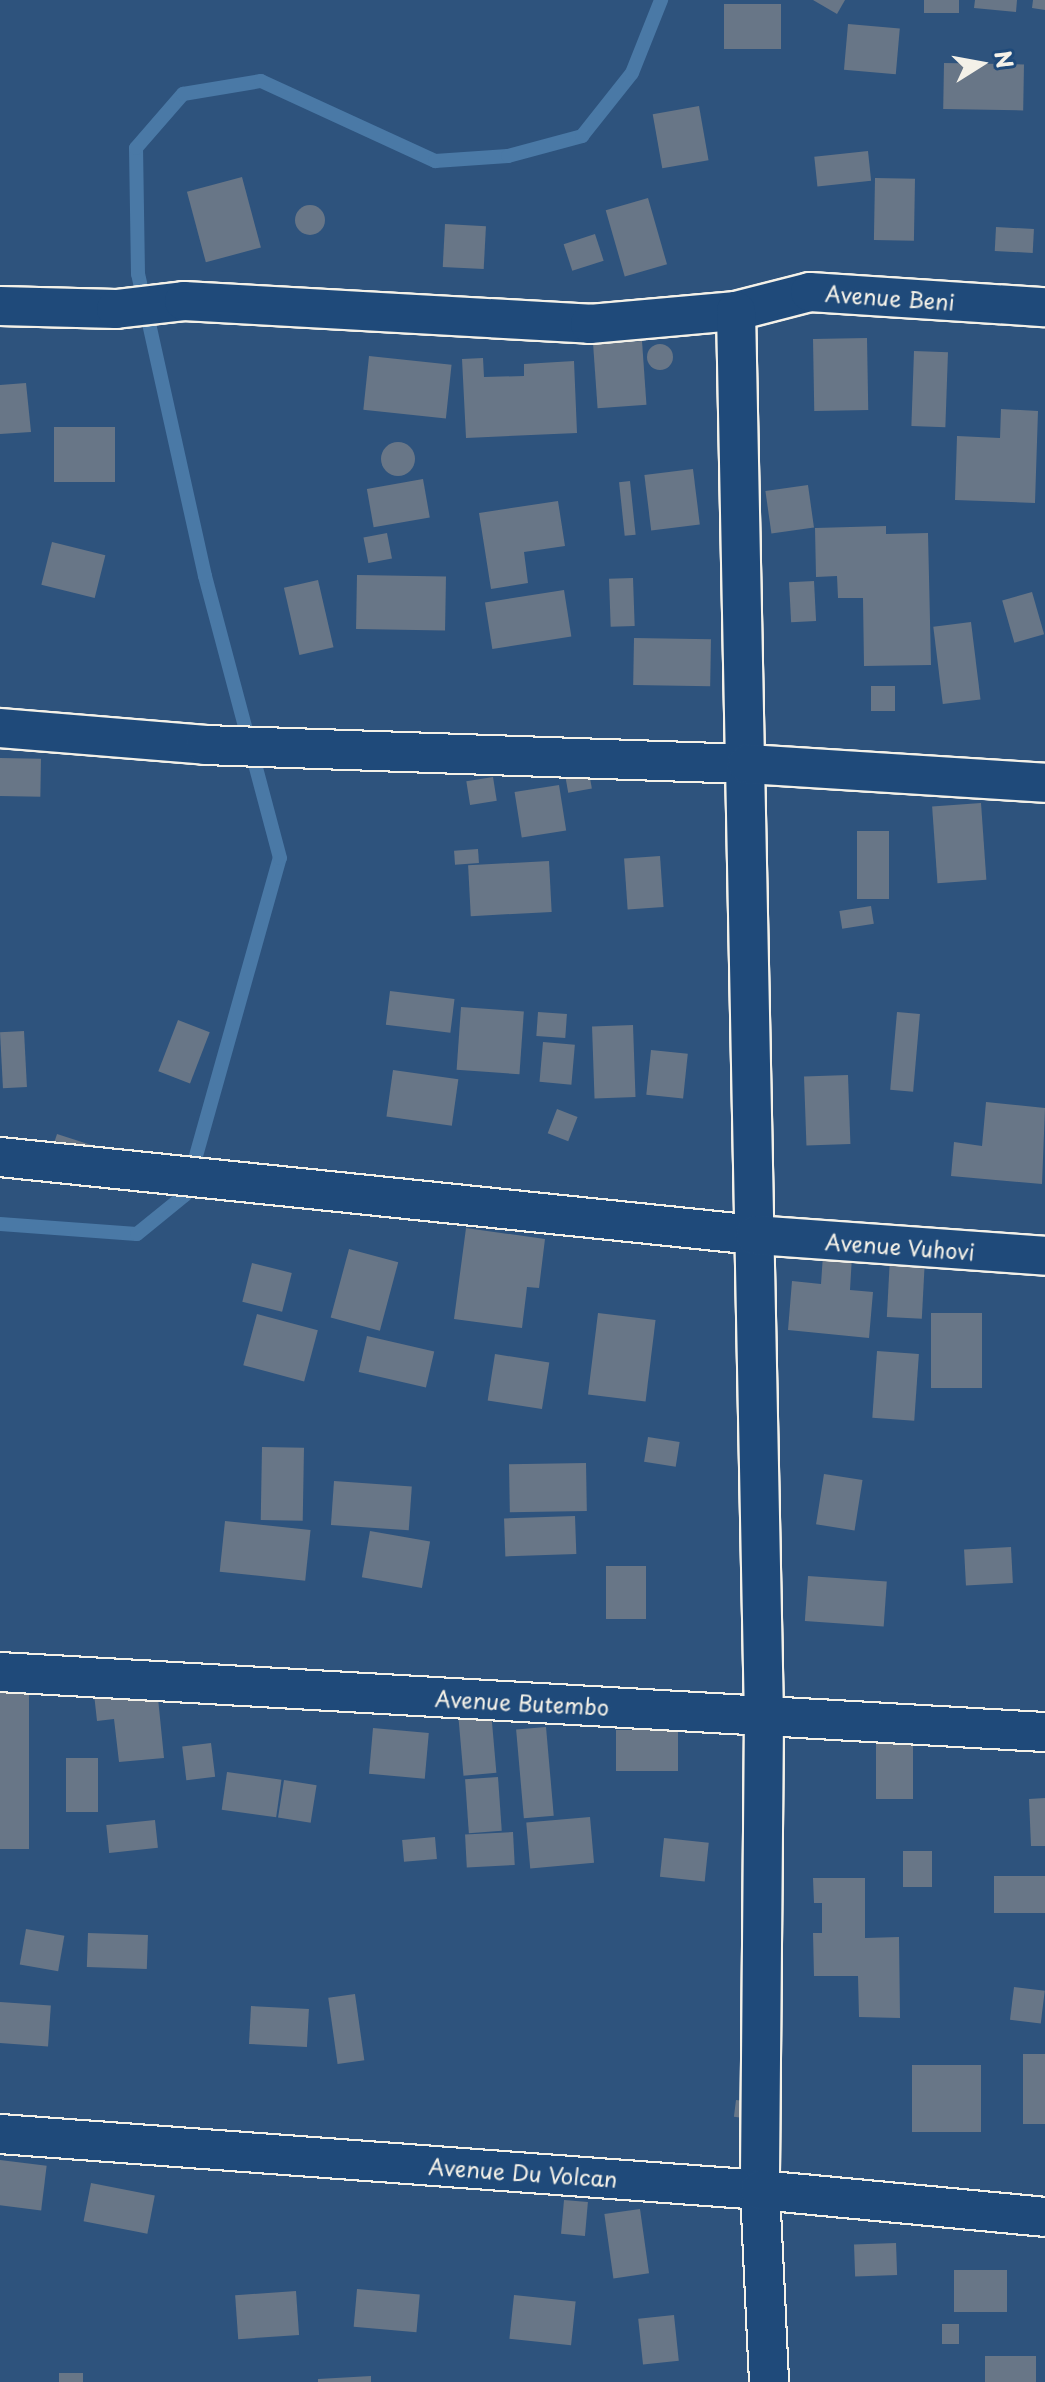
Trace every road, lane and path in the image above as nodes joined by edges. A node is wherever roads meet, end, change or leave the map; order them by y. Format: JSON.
{"nodes":[{"id":1,"x":0,"y":306,"type":"edge"},
{"id":2,"x":1045,"y":307,"type":"edge"},
{"id":3,"x":736,"y":311,"type":"junction"},
{"id":4,"x":0,"y":728,"type":"edge"},
{"id":5,"x":747,"y":764,"type":"junction"},
{"id":6,"x":1045,"y":783,"type":"edge"},
{"id":7,"x":0,"y":1157,"type":"edge"},
{"id":8,"x":755,"y":1235,"type":"junction"},
{"id":9,"x":1045,"y":1256,"type":"edge"},
{"id":10,"x":0,"y":1672,"type":"edge"},
{"id":11,"x":764,"y":1716,"type":"junction"},
{"id":12,"x":1045,"y":1732,"type":"edge"},
{"id":13,"x":0,"y":2134,"type":"edge"},
{"id":14,"x":760,"y":2190,"type":"junction"},
{"id":15,"x":1045,"y":2217,"type":"edge"},
{"id":16,"x":769,"y":2382,"type":"edge"}],
"edges":[{"from":1,"to":3,"type":"street","name":"Avenue Beni"},
{"from":2,"to":3,"type":"street","name":"Avenue Beni"},
{"from":3,"to":5,"type":"street"},
{"from":4,"to":5,"type":"street"},
{"from":5,"to":6,"type":"street"},
{"from":5,"to":8,"type":"street"},
{"from":7,"to":8,"type":"street","name":"Avenue Vuhovi"},
{"from":8,"to":9,"type":"street","name":"Avenue Vuhovi"},
{"from":8,"to":11,"type":"street"},
{"from":10,"to":11,"type":"street","name":"Avenue Butembo"},
{"from":11,"to":12,"type":"street","name":"Avenue Butembo"},
{"from":11,"to":14,"type":"street"},
{"from":13,"to":14,"type":"street","name":"Avenue Du Volcan"},
{"from":14,"to":15,"type":"street","name":"Avenue Du Volcan"},
{"from":14,"to":16,"type":"street"}]}
